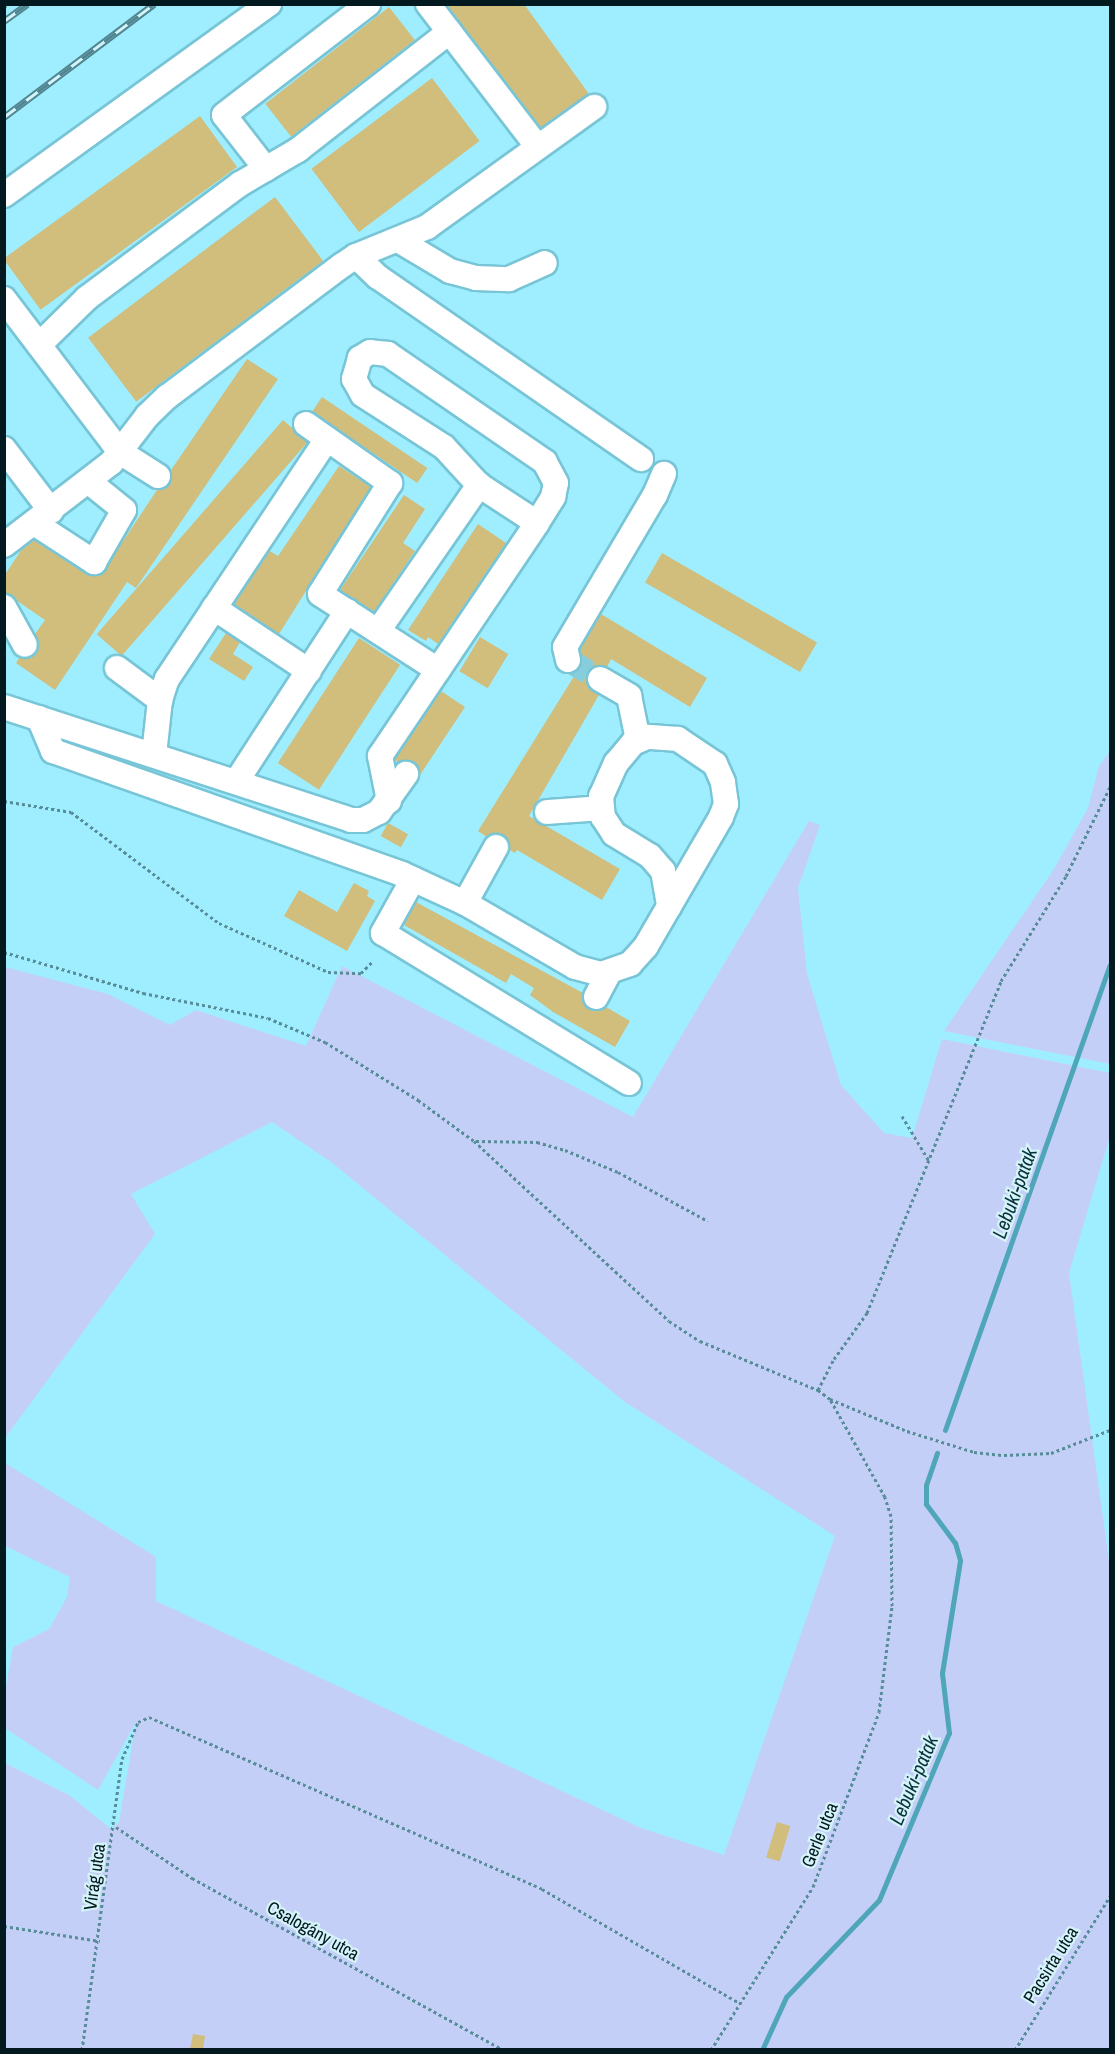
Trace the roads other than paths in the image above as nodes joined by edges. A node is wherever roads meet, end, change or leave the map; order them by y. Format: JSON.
{"nodes":[{"id":1,"x":270,"y":4,"type":"edge"},
{"id":2,"x":368,"y":4,"type":"edge"},
{"id":3,"x":428,"y":4,"type":"edge"},
{"id":4,"x":450,"y":32,"type":"junction"},
{"id":5,"x":594,"y":107,"type":"dead end"},
{"id":6,"x":537,"y":146,"type":"junction"},
{"id":7,"x":266,"y":169,"type":"junction"},
{"id":8,"x":4,"y":195,"type":"edge"},
{"id":9,"x":398,"y":240,"type":"junction"},
{"id":10,"x":356,"y":256,"type":"junction"},
{"id":11,"x":545,"y":263,"type":"dead end"},
{"id":12,"x":4,"y":299,"type":"edge"},
{"id":13,"x":39,"y":345,"type":"junction"},
{"id":14,"x":306,"y":424,"type":"dead end"},
{"id":15,"x":327,"y":439,"type":"junction"},
{"id":16,"x":4,"y":449,"type":"edge"},
{"id":17,"x":120,"y":452,"type":"junction"},
{"id":18,"x":641,"y":459,"type":"dead end"},
{"id":19,"x":664,"y":474,"type":"dead end"},
{"id":20,"x":158,"y":476,"type":"dead end"},
{"id":21,"x":88,"y":482,"type":"junction"},
{"id":22,"x":479,"y":485,"type":"junction"},
{"id":23,"x":42,"y":517,"type":"junction"},
{"id":24,"x":537,"y":523,"type":"junction"},
{"id":25,"x":4,"y":545,"type":"edge"},
{"id":26,"x":4,"y":607,"type":"edge"},
{"id":27,"x":214,"y":608,"type":"junction"},
{"id":28,"x":347,"y":611,"type":"junction"},
{"id":29,"x":378,"y":631,"type":"junction"},
{"id":30,"x":25,"y":645,"type":"dead end"},
{"id":31,"x":568,"y":660,"type":"dead end"},
{"id":32,"x":117,"y":668,"type":"dead end"},
{"id":33,"x":438,"y":670,"type":"junction"},
{"id":34,"x":309,"y":671,"type":"junction"},
{"id":35,"x":600,"y":679,"type":"tunnel mouth"},
{"id":36,"x":160,"y":699,"type":"junction"},
{"id":37,"x":4,"y":707,"type":"edge"},
{"id":38,"x":39,"y":718,"type":"junction"},
{"id":39,"x":638,"y":740,"type":"junction"},
{"id":40,"x":154,"y":755,"type":"junction"},
{"id":41,"x":406,"y":774,"type":"dead end"},
{"id":42,"x":236,"y":782,"type":"junction"},
{"id":43,"x":389,"y":801,"type":"junction"},
{"id":44,"x":601,"y":808,"type":"junction"},
{"id":45,"x":548,"y":813,"type":"dead end"},
{"id":46,"x":496,"y":847,"type":"dead end"},
{"id":47,"x":702,"y":849,"type":"junction"},
{"id":48,"x":650,"y":856,"type":"junction"},
{"id":49,"x":413,"y":879,"type":"junction"},
{"id":50,"x":465,"y":903,"type":"junction"},
{"id":51,"x":669,"y":906,"type":"junction"},
{"id":52,"x":608,"y":974,"type":"junction"},
{"id":53,"x":596,"y":997,"type":"dead end"},
{"id":54,"x":629,"y":1083,"type":"dead end"}],
"edges":[{"from":1,"to":8,"type":"street"},
{"from":2,"to":7,"type":"street"},
{"from":3,"to":4,"type":"street"},
{"from":4,"to":6,"type":"street"},
{"from":4,"to":7,"type":"street"},
{"from":5,"to":6,"type":"street"},
{"from":6,"to":9,"type":"street"},
{"from":7,"to":13,"type":"street"},
{"from":9,"to":10,"type":"street"},
{"from":9,"to":11,"type":"street"},
{"from":10,"to":17,"type":"street"},
{"from":10,"to":18,"type":"street"},
{"from":12,"to":13,"type":"street"},
{"from":13,"to":17,"type":"street"},
{"from":14,"to":15,"type":"street"},
{"from":15,"to":27,"type":"street"},
{"from":15,"to":28,"type":"street"},
{"from":16,"to":23,"type":"street"},
{"from":17,"to":20,"type":"street"},
{"from":17,"to":21,"type":"street"},
{"from":19,"to":31,"type":"street"},
{"from":21,"to":23,"type":"street"},
{"from":21,"to":23,"type":"street"},
{"from":22,"to":24,"type":"street"},
{"from":22,"to":24,"type":"street"},
{"from":22,"to":29,"type":"street"},
{"from":23,"to":25,"type":"street"},
{"from":24,"to":33,"type":"street"},
{"from":26,"to":30,"type":"street"},
{"from":27,"to":34,"type":"street"},
{"from":27,"to":36,"type":"street"},
{"from":28,"to":29,"type":"street"},
{"from":28,"to":34,"type":"street"},
{"from":29,"to":33,"type":"street"},
{"from":32,"to":36,"type":"street"},
{"from":33,"to":43,"type":"street"},
{"from":34,"to":42,"type":"street"},
{"from":35,"to":39,"type":"street"},
{"from":36,"to":40,"type":"street"},
{"from":37,"to":38,"type":"street"},
{"from":38,"to":40,"type":"street"},
{"from":38,"to":49,"type":"street"},
{"from":39,"to":44,"type":"street"},
{"from":39,"to":47,"type":"street"},
{"from":40,"to":42,"type":"street"},
{"from":41,"to":43,"type":"street"},
{"from":42,"to":43,"type":"street"},
{"from":44,"to":45,"type":"street"},
{"from":44,"to":48,"type":"street"},
{"from":46,"to":50,"type":"street"},
{"from":47,"to":48,"type":"street"},
{"from":47,"to":51,"type":"street"},
{"from":48,"to":51,"type":"street"},
{"from":49,"to":50,"type":"street"},
{"from":49,"to":54,"type":"street"},
{"from":50,"to":52,"type":"street"},
{"from":51,"to":52,"type":"street"},
{"from":52,"to":53,"type":"street"}]}
